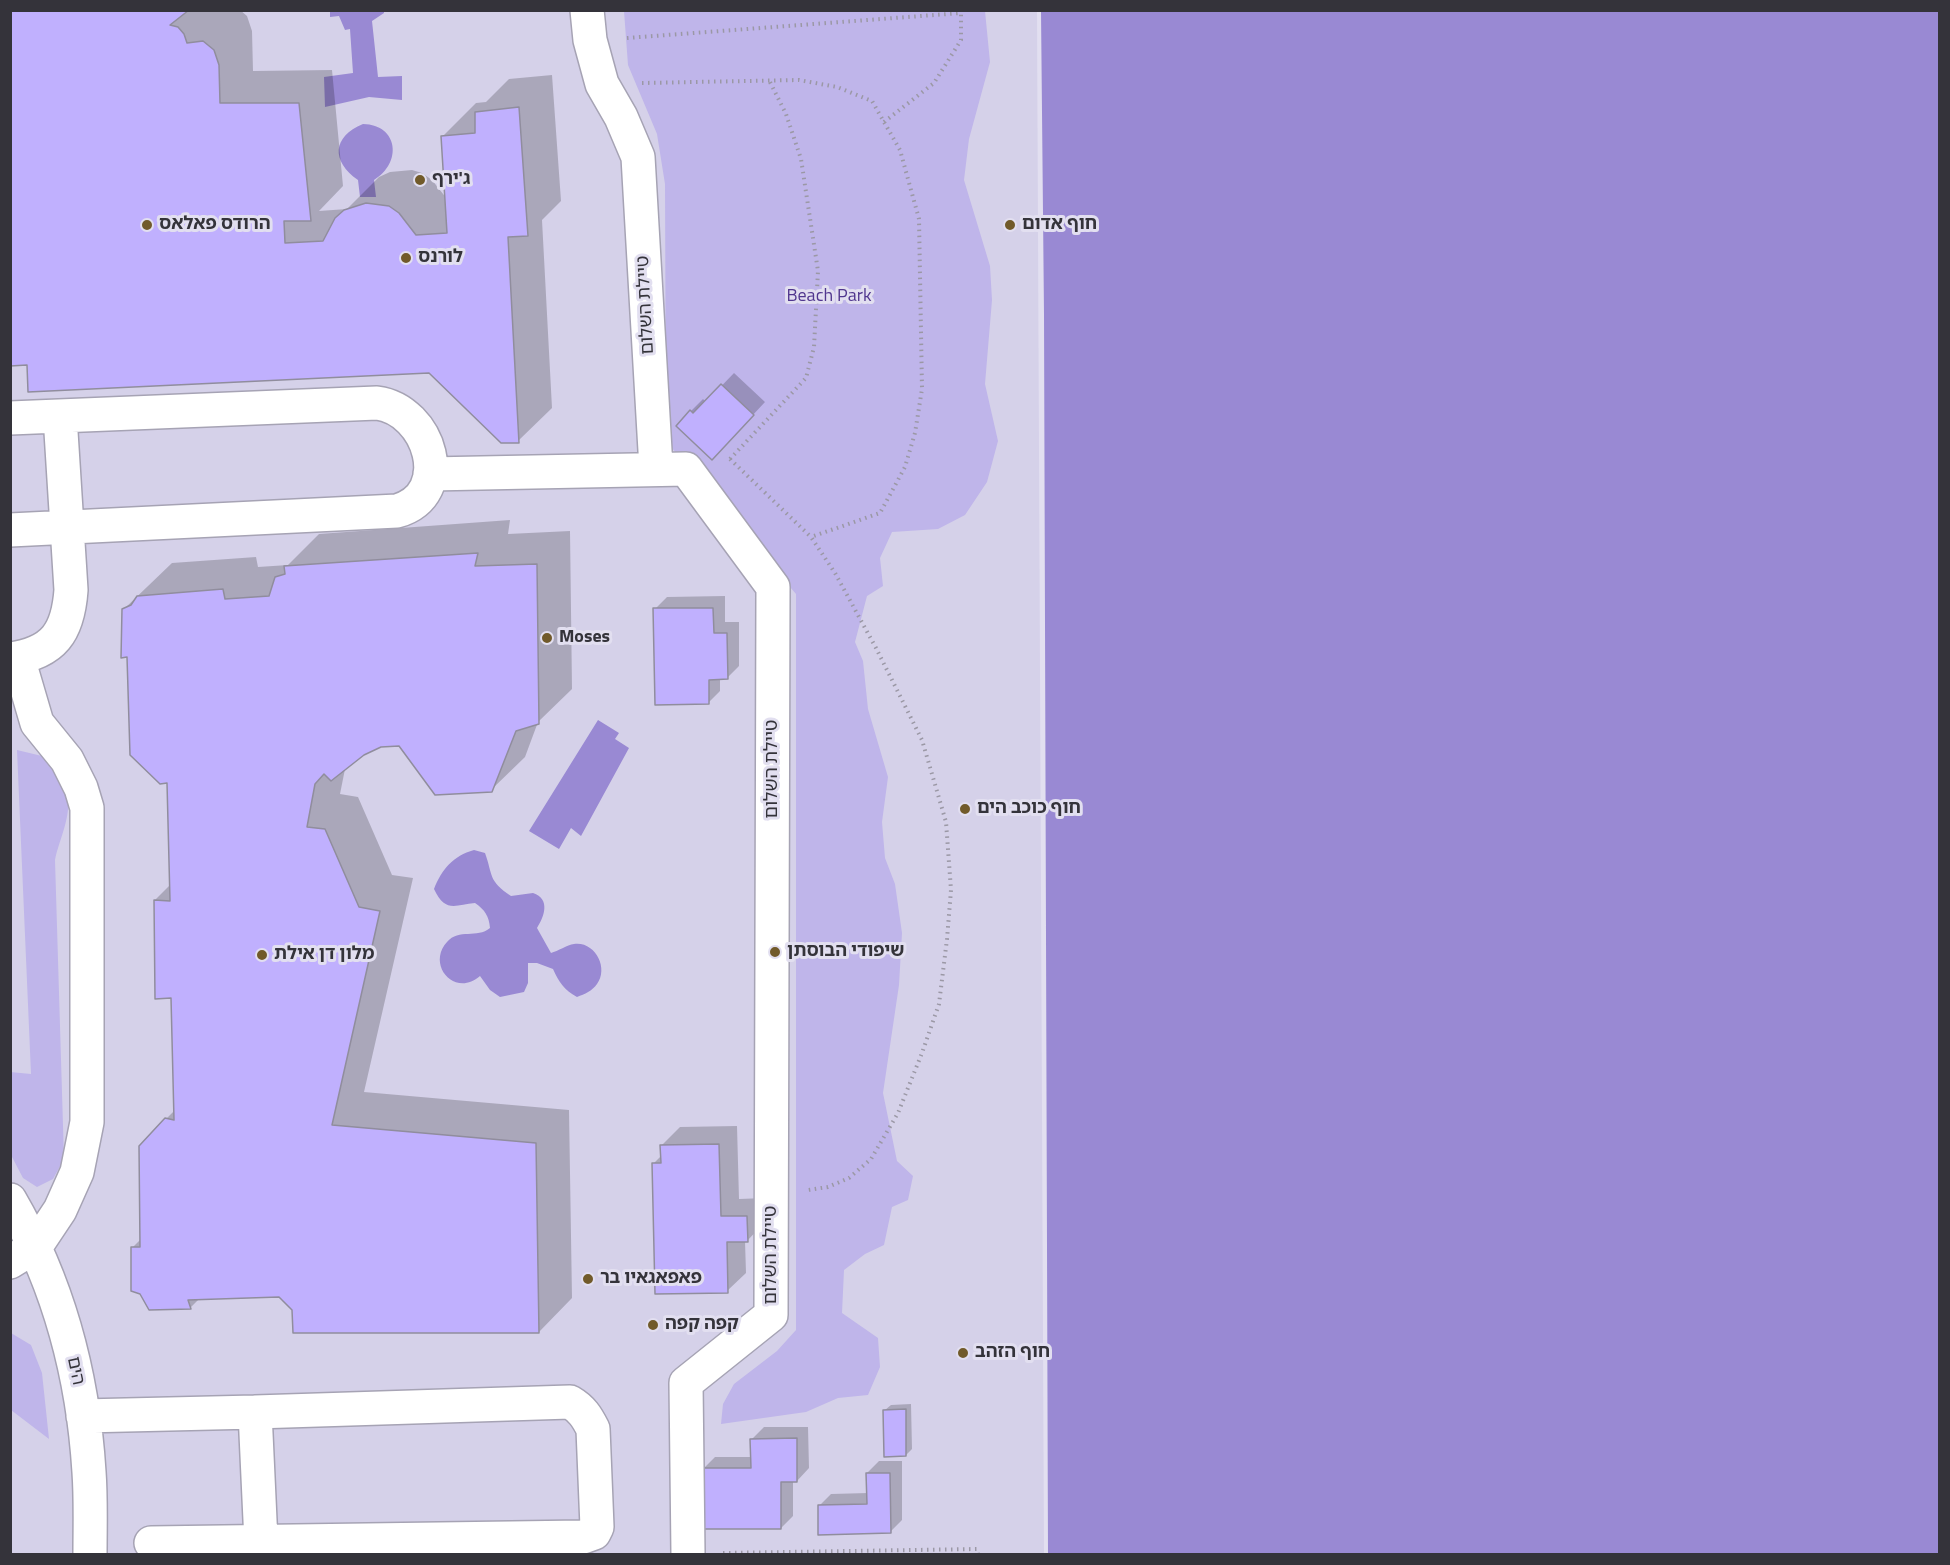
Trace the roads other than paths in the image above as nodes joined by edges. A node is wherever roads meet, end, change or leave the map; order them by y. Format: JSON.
{"nodes":[{"id":1,"x":589,"y":25,"type":"edge"},
{"id":2,"x":60,"y":416,"type":"junction"},
{"id":3,"x":10,"y":418,"type":"edge"},
{"id":4,"x":656,"y":468,"type":"junction"},
{"id":5,"x":430,"y":474,"type":"junction"},
{"id":6,"x":68,"y":527,"type":"junction"},
{"id":7,"x":10,"y":530,"type":"edge"},
{"id":8,"x":14,"y":658,"type":"edge"},
{"id":9,"x":10,"y":1200,"type":"edge"},
{"id":10,"x":23,"y":1254,"type":"edge"},
{"id":11,"x":255,"y":1412,"type":"junction"},
{"id":12,"x":83,"y":1416,"type":"junction"},
{"id":13,"x":261,"y":1542,"type":"junction"},
{"id":14,"x":151,"y":1543,"type":"dead end"},
{"id":15,"x":90,"y":1554,"type":"edge"},
{"id":16,"x":688,"y":1554,"type":"edge"}],
"edges":[{"from":1,"to":4,"type":"street","name":"טיילת השלום"},
{"from":2,"to":3,"type":"street"},
{"from":2,"to":5,"type":"street"},
{"from":2,"to":6,"type":"street"},
{"from":4,"to":5,"type":"street"},
{"from":4,"to":16,"type":"street","name":"טיילת השלום"},
{"from":5,"to":6,"type":"street"},
{"from":6,"to":7,"type":"street"},
{"from":6,"to":8,"type":"street"},
{"from":8,"to":10,"type":"street"},
{"from":9,"to":10,"type":"street","name":"הים"},
{"from":10,"to":12,"type":"street","name":"הים"},
{"from":11,"to":12,"type":"street"},
{"from":11,"to":13,"type":"street"},
{"from":11,"to":13,"type":"street"},
{"from":12,"to":15,"type":"street","name":"הים"},
{"from":13,"to":14,"type":"street"}]}
